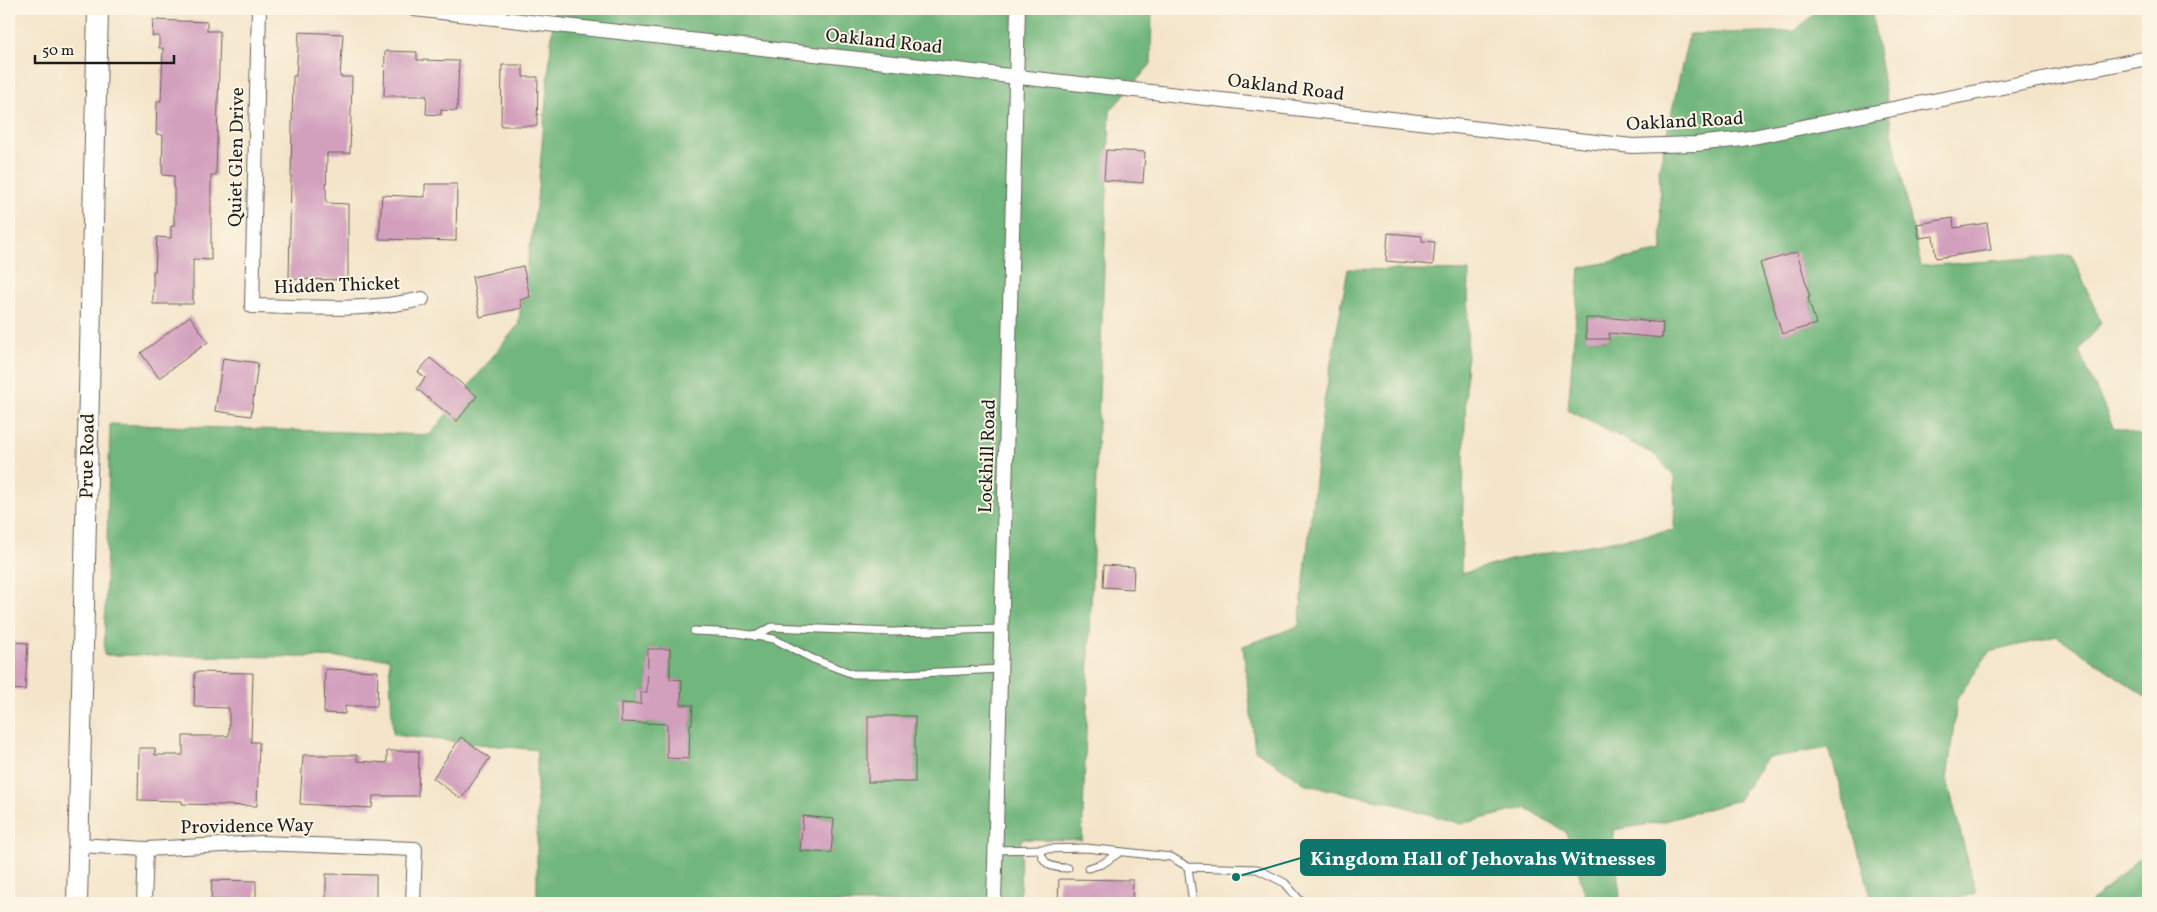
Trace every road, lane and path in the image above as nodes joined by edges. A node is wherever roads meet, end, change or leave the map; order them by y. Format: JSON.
{"nodes":[{"id":1,"x":98,"y":9,"type":"edge"},
{"id":2,"x":259,"y":9,"type":"edge"},
{"id":3,"x":414,"y":9,"type":"edge"},
{"id":4,"x":1018,"y":9,"type":"edge"},
{"id":5,"x":2148,"y":58,"type":"edge"},
{"id":6,"x":1016,"y":75,"type":"junction"},
{"id":7,"x":422,"y":299,"type":"dead end"},
{"id":8,"x":252,"y":306,"type":"joint"},
{"id":9,"x":1002,"y":629,"type":"junction"},
{"id":10,"x":694,"y":631,"type":"dead end"},
{"id":11,"x":755,"y":636,"type":"junction"},
{"id":12,"x":1001,"y":669,"type":"junction"},
{"id":13,"x":79,"y":845,"type":"junction"},
{"id":14,"x":146,"y":848,"type":"junction"},
{"id":15,"x":995,"y":850,"type":"junction"},
{"id":16,"x":1040,"y":850,"type":"junction"},
{"id":17,"x":1120,"y":852,"type":"junction"},
{"id":18,"x":1188,"y":867,"type":"junction"},
{"id":19,"x":1068,"y":868,"type":"dead end"},
{"id":20,"x":1088,"y":868,"type":"dead end"},
{"id":21,"x":77,"y":903,"type":"edge"},
{"id":22,"x":144,"y":903,"type":"edge"},
{"id":23,"x":413,"y":903,"type":"edge"},
{"id":24,"x":994,"y":903,"type":"edge"},
{"id":25,"x":1193,"y":903,"type":"edge"},
{"id":26,"x":1302,"y":903,"type":"edge"}],
"edges":[{"from":1,"to":13,"type":"main road","name":"Prue Road"},
{"from":2,"to":8,"type":"street","name":"Quiet Glen Drive"},
{"from":3,"to":6,"type":"street","name":"Oakland Road"},
{"from":4,"to":6,"type":"street","name":"Lockhill Road"},
{"from":5,"to":6,"type":"street","name":"Oakland Road"},
{"from":6,"to":9,"type":"street","name":"Lockhill Road"},
{"from":7,"to":8,"type":"street","name":"Hidden Thicket"},
{"from":9,"to":11,"type":"lane"},
{"from":9,"to":12,"type":"street","name":"Lockhill Road"},
{"from":10,"to":11,"type":"lane"},
{"from":11,"to":12,"type":"lane"},
{"from":12,"to":15,"type":"street","name":"Lockhill Road"},
{"from":13,"to":14,"type":"street","name":"Providence Way"},
{"from":13,"to":21,"type":"main road","name":"Prue Road"},
{"from":14,"to":22,"type":"street"},
{"from":14,"to":23,"type":"street","name":"Providence Way"},
{"from":15,"to":16,"type":"lane"},
{"from":15,"to":24,"type":"street","name":"Lockhill Road"},
{"from":16,"to":17,"type":"lane"},
{"from":16,"to":19,"type":"lane"},
{"from":17,"to":18,"type":"lane"},
{"from":17,"to":20,"type":"lane"},
{"from":18,"to":25,"type":"lane"},
{"from":18,"to":26,"type":"lane"}]}
